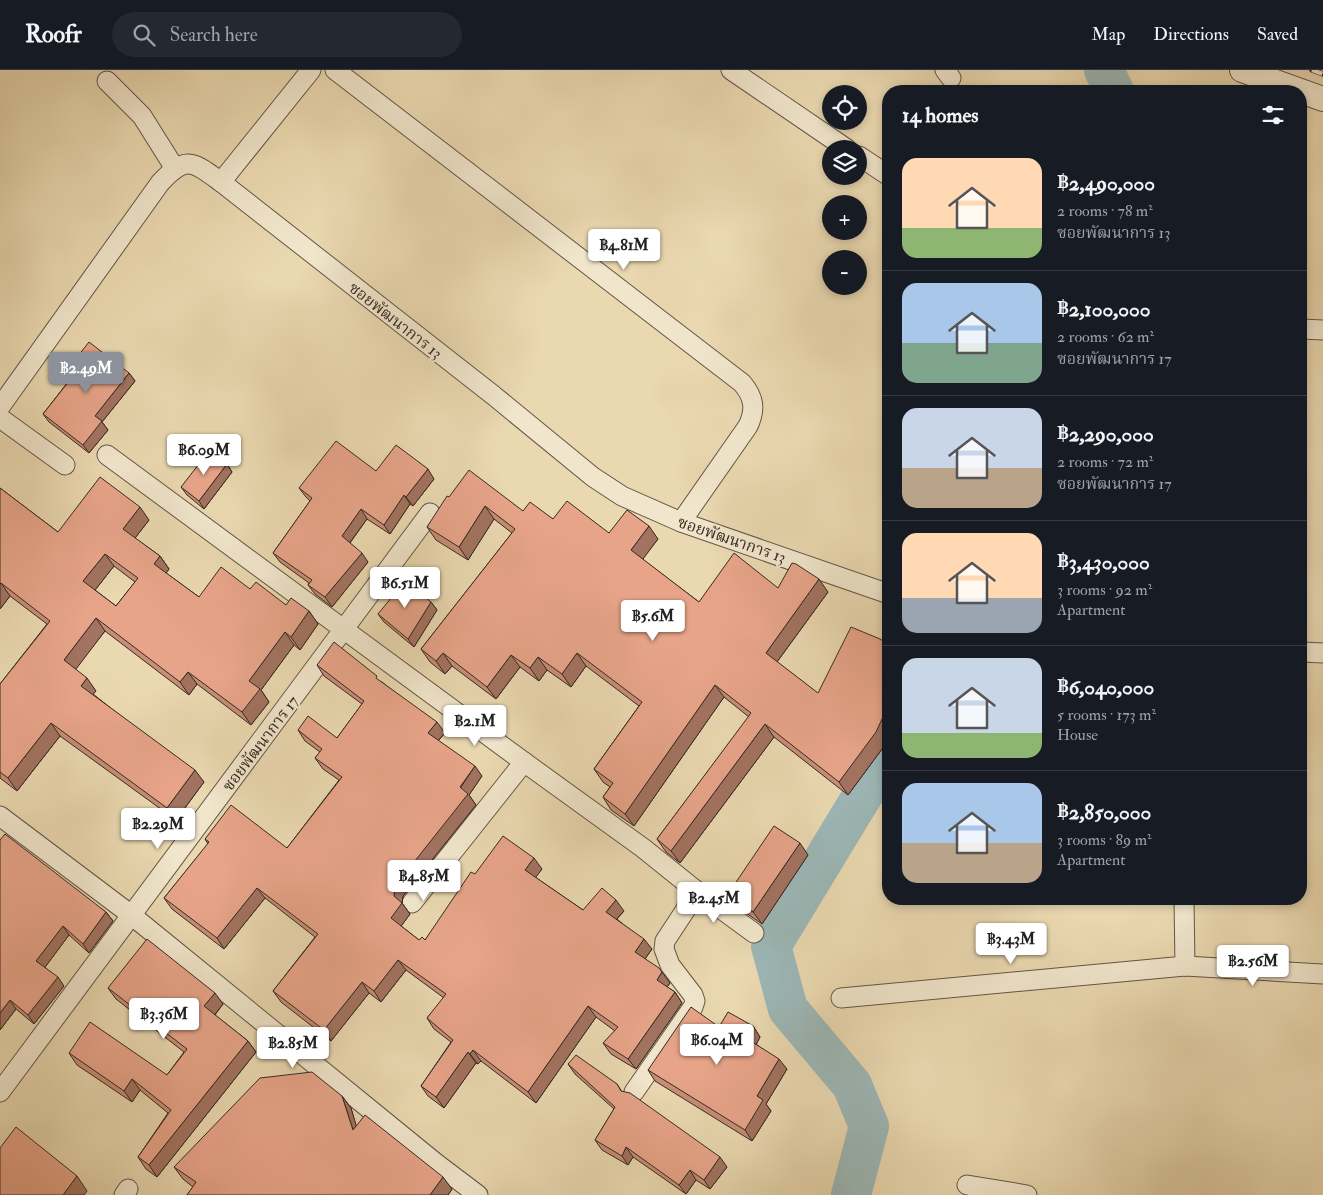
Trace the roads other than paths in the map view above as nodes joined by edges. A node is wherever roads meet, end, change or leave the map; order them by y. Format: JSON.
{"nodes":[{"id":1,"x":312,"y":70,"type":"edge"},
{"id":2,"x":335,"y":70,"type":"edge"},
{"id":3,"x":731,"y":70,"type":"edge"},
{"id":4,"x":1242,"y":70,"type":"edge"},
{"id":5,"x":107,"y":81,"type":"dead end"},
{"id":6,"x":1284,"y":85,"type":"edge"},
{"id":7,"x":1307,"y":93,"type":"edge"},
{"id":8,"x":1323,"y":99,"type":"edge"},
{"id":9,"x":835,"y":140,"type":"edge"},
{"id":10,"x":867,"y":161,"type":"edge"},
{"id":11,"x":174,"y":167,"type":"junction"},
{"id":12,"x":882,"y":171,"type":"edge"},
{"id":13,"x":221,"y":182,"type":"junction"},
{"id":14,"x":1307,"y":329,"type":"edge"},
{"id":15,"x":1323,"y":330,"type":"edge"},
{"id":16,"x":0,"y":407,"type":"edge"},
{"id":17,"x":0,"y":418,"type":"edge"},
{"id":18,"x":106,"y":455,"type":"dead end"},
{"id":19,"x":66,"y":465,"type":"dead end"},
{"id":20,"x":430,"y":513,"type":"dead end"},
{"id":21,"x":681,"y":522,"type":"junction"},
{"id":22,"x":882,"y":592,"type":"edge"},
{"id":23,"x":346,"y":630,"type":"junction"},
{"id":24,"x":1307,"y":652,"type":"edge"},
{"id":25,"x":1323,"y":653,"type":"edge"},
{"id":26,"x":524,"y":762,"type":"junction"},
{"id":27,"x":0,"y":816,"type":"edge"},
{"id":28,"x":694,"y":888,"type":"junction"},
{"id":29,"x":412,"y":903,"type":"dead end"},
{"id":30,"x":1184,"y":905,"type":"edge"},
{"id":31,"x":130,"y":914,"type":"junction"},
{"id":32,"x":754,"y":932,"type":"dead end"},
{"id":33,"x":1185,"y":966,"type":"junction"},
{"id":34,"x":1323,"y":974,"type":"edge"},
{"id":35,"x":841,"y":998,"type":"dead end"},
{"id":36,"x":0,"y":1092,"type":"edge"},
{"id":37,"x":634,"y":1092,"type":"dead end"},
{"id":38,"x":967,"y":1185,"type":"dead end"},
{"id":39,"x":478,"y":1195,"type":"edge"},
{"id":40,"x":1027,"y":1195,"type":"edge"}],
"edges":[{"from":1,"to":13,"type":"street"},
{"from":2,"to":21,"type":"street"},
{"from":3,"to":9,"type":"street"},
{"from":4,"to":6,"type":"street"},
{"from":5,"to":11,"type":"street"},
{"from":7,"to":8,"type":"street"},
{"from":10,"to":12,"type":"street"},
{"from":11,"to":13,"type":"street","name":"ซอยพัฒนาการ 13"},
{"from":11,"to":16,"type":"street"},
{"from":13,"to":21,"type":"street","name":"ซอยพัฒนาการ 13"},
{"from":14,"to":15,"type":"street"},
{"from":17,"to":19,"type":"street"},
{"from":18,"to":23,"type":"street"},
{"from":20,"to":23,"type":"street","name":"ซอยพัฒนาการ 17"},
{"from":21,"to":22,"type":"street","name":"ซอยพัฒนาการ 13"},
{"from":23,"to":26,"type":"street"},
{"from":23,"to":31,"type":"street","name":"ซอยพัฒนาการ 17"},
{"from":24,"to":25,"type":"street"},
{"from":26,"to":28,"type":"street"},
{"from":26,"to":29,"type":"street"},
{"from":27,"to":31,"type":"street"},
{"from":28,"to":32,"type":"street"},
{"from":28,"to":37,"type":"street"},
{"from":30,"to":33,"type":"street"},
{"from":31,"to":36,"type":"street","name":"ซอยพัฒนาการ 17"},
{"from":31,"to":39,"type":"street"},
{"from":33,"to":34,"type":"street"},
{"from":33,"to":35,"type":"street"},
{"from":38,"to":40,"type":"street"}]}
